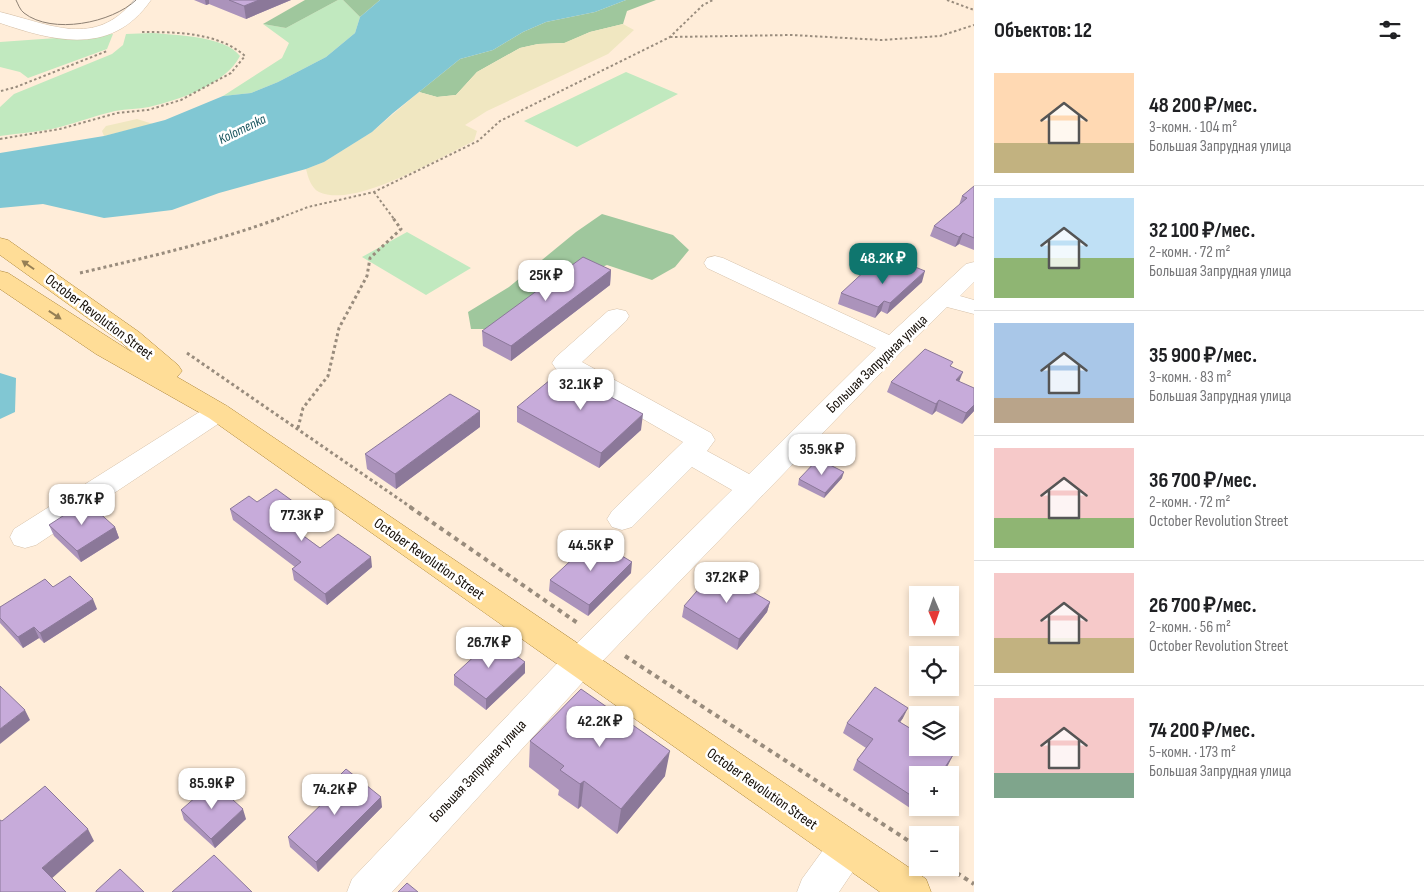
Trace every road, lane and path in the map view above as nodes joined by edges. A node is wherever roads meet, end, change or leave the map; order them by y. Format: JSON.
{"nodes":[{"id":1,"x":143,"y":0,"type":"edge"},
{"id":2,"x":713,"y":0,"type":"edge"},
{"id":3,"x":948,"y":0,"type":"edge"},
{"id":4,"x":974,"y":10,"type":"edge"},
{"id":5,"x":0,"y":16,"type":"edge"},
{"id":6,"x":974,"y":25,"type":"edge"},
{"id":7,"x":106,"y":31,"type":"junction"},
{"id":8,"x":124,"y":31,"type":"junction"},
{"id":9,"x":670,"y":37,"type":"junction"},
{"id":10,"x":0,"y":91,"type":"edge"},
{"id":11,"x":0,"y":139,"type":"edge"},
{"id":12,"x":374,"y":192,"type":"junction"},
{"id":13,"x":0,"y":245,"type":"edge"},
{"id":14,"x":715,"y":262,"type":"dead end"},
{"id":15,"x":974,"y":269,"type":"edge"},
{"id":16,"x":0,"y":278,"type":"edge"},
{"id":17,"x":81,"y":280,"type":"dead end"},
{"id":18,"x":945,"y":299,"type":"junction"},
{"id":19,"x":974,"y":307,"type":"edge"},
{"id":20,"x":617,"y":316,"type":"dead end"},
{"id":21,"x":892,"y":346,"type":"junction"},
{"id":22,"x":186,"y":352,"type":"dead end"},
{"id":23,"x":218,"y":412,"type":"junction"},
{"id":24,"x":298,"y":428,"type":"junction"},
{"id":25,"x":689,"y":453,"type":"junction"},
{"id":26,"x":751,"y":488,"type":"junction"},
{"id":27,"x":622,"y":518,"type":"dead end"},
{"id":28,"x":25,"y":537,"type":"dead end"},
{"id":29,"x":601,"y":640,"type":"junction"},
{"id":30,"x":579,"y":663,"type":"junction"},
{"id":31,"x":909,"y":841,"type":"edge"},
{"id":32,"x":847,"y":848,"type":"junction"},
{"id":33,"x":959,"y":875,"type":"edge"},
{"id":34,"x":974,"y":884,"type":"edge"},
{"id":35,"x":366,"y":892,"type":"edge"},
{"id":36,"x":816,"y":892,"type":"edge"},
{"id":37,"x":912,"y":892,"type":"edge"}],
"edges":[{"from":1,"to":7,"type":"street"},
{"from":2,"to":9,"type":"path"},
{"from":3,"to":4,"type":"path"},
{"from":5,"to":7,"type":"street"},
{"from":6,"to":9,"type":"path"},
{"from":7,"to":8,"type":"path"},
{"from":8,"to":10,"type":"path"},
{"from":8,"to":11,"type":"path"},
{"from":9,"to":12,"type":"path"},
{"from":12,"to":17,"type":"path"},
{"from":12,"to":24,"type":"path"},
{"from":23,"to":13,"type":"main road","name":"October Revolution Street","one_way":true},
{"from":14,"to":21,"type":"street"},
{"from":15,"to":18,"type":"street","name":"Большая Запрудная улица"},
{"from":16,"to":23,"type":"main road","name":"October Revolution Street","one_way":true},
{"from":18,"to":19,"type":"street"},
{"from":18,"to":21,"type":"street","name":"Большая Запрудная улица"},
{"from":20,"to":25,"type":"street"},
{"from":21,"to":26,"type":"street","name":"Большая Запрудная улица"},
{"from":22,"to":24,"type":"path"},
{"from":23,"to":28,"type":"street"},
{"from":23,"to":30,"type":"main road","name":"October Revolution Street"},
{"from":24,"to":29,"type":"path"},
{"from":25,"to":26,"type":"street"},
{"from":25,"to":27,"type":"street"},
{"from":26,"to":29,"type":"street","name":"Большая Запрудная улица"},
{"from":29,"to":30,"type":"street","name":"Большая Запрудная улица"},
{"from":29,"to":31,"type":"path"},
{"from":30,"to":32,"type":"main road","name":"October Revolution Street"},
{"from":30,"to":35,"type":"street","name":"Большая Запрудная улица"},
{"from":32,"to":36,"type":"street"},
{"from":32,"to":37,"type":"main road","name":"October Revolution Street"},
{"from":33,"to":34,"type":"path"}]}
